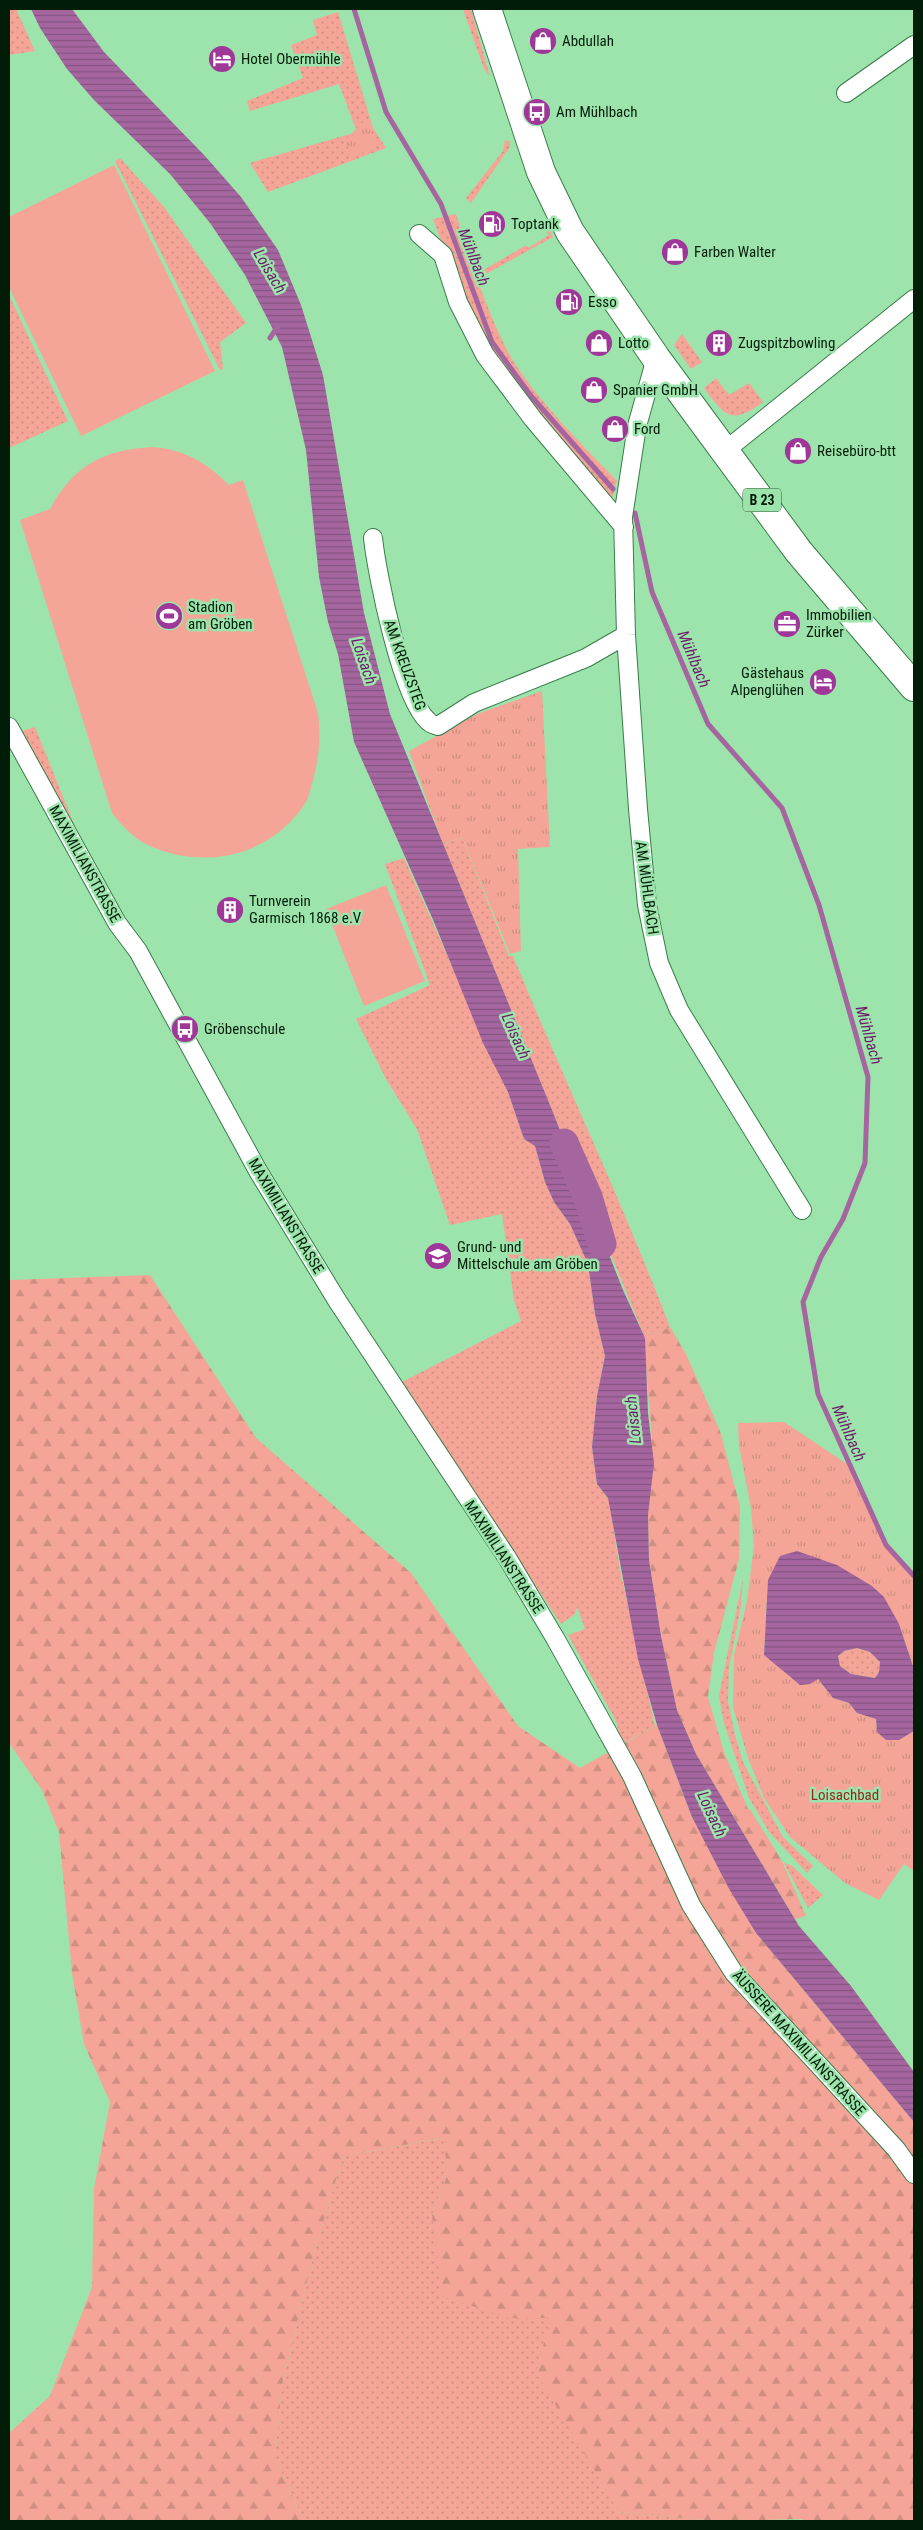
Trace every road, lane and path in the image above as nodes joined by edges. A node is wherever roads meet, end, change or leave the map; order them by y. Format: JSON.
{"nodes":[{"id":1,"x":487,"y":9,"type":"edge"},
{"id":2,"x":914,"y":45,"type":"edge"},
{"id":3,"x":846,"y":93,"type":"dead end"},
{"id":4,"x":418,"y":234,"type":"dead end"},
{"id":5,"x":914,"y":299,"type":"edge"},
{"id":6,"x":656,"y":358,"type":"junction"},
{"id":7,"x":726,"y":450,"type":"junction"},
{"id":8,"x":623,"y":522,"type":"junction"},
{"id":9,"x":373,"y":538,"type":"dead end"},
{"id":10,"x":626,"y":635,"type":"junction"},
{"id":11,"x":914,"y":687,"type":"edge"},
{"id":12,"x":9,"y":728,"type":"edge"},
{"id":13,"x":802,"y":1210,"type":"dead end"},
{"id":14,"x":585,"y":1691,"type":"joint"},
{"id":15,"x":914,"y":2174,"type":"edge"}],
"edges":[{"from":1,"to":6,"type":"main road","number":"B 23"},
{"from":2,"to":3,"type":"street"},
{"from":4,"to":8,"type":"street"},
{"from":5,"to":7,"type":"street"},
{"from":6,"to":7,"type":"main road","number":"B 23"},
{"from":6,"to":8,"type":"street","name":"AM MÜHLBACH"},
{"from":7,"to":11,"type":"main road","number":"B 23"},
{"from":8,"to":10,"type":"street","name":"AM MÜHLBACH"},
{"from":9,"to":10,"type":"street","name":"AM KREUZSTEG"},
{"from":10,"to":13,"type":"street","name":"AM MÜHLBACH"},
{"from":12,"to":14,"type":"street","name":"MAXIMILIANSTRASSE"},
{"from":14,"to":15,"type":"street","name":"ÄUSSERE MAXIMILIANSTRASSE"}]}
